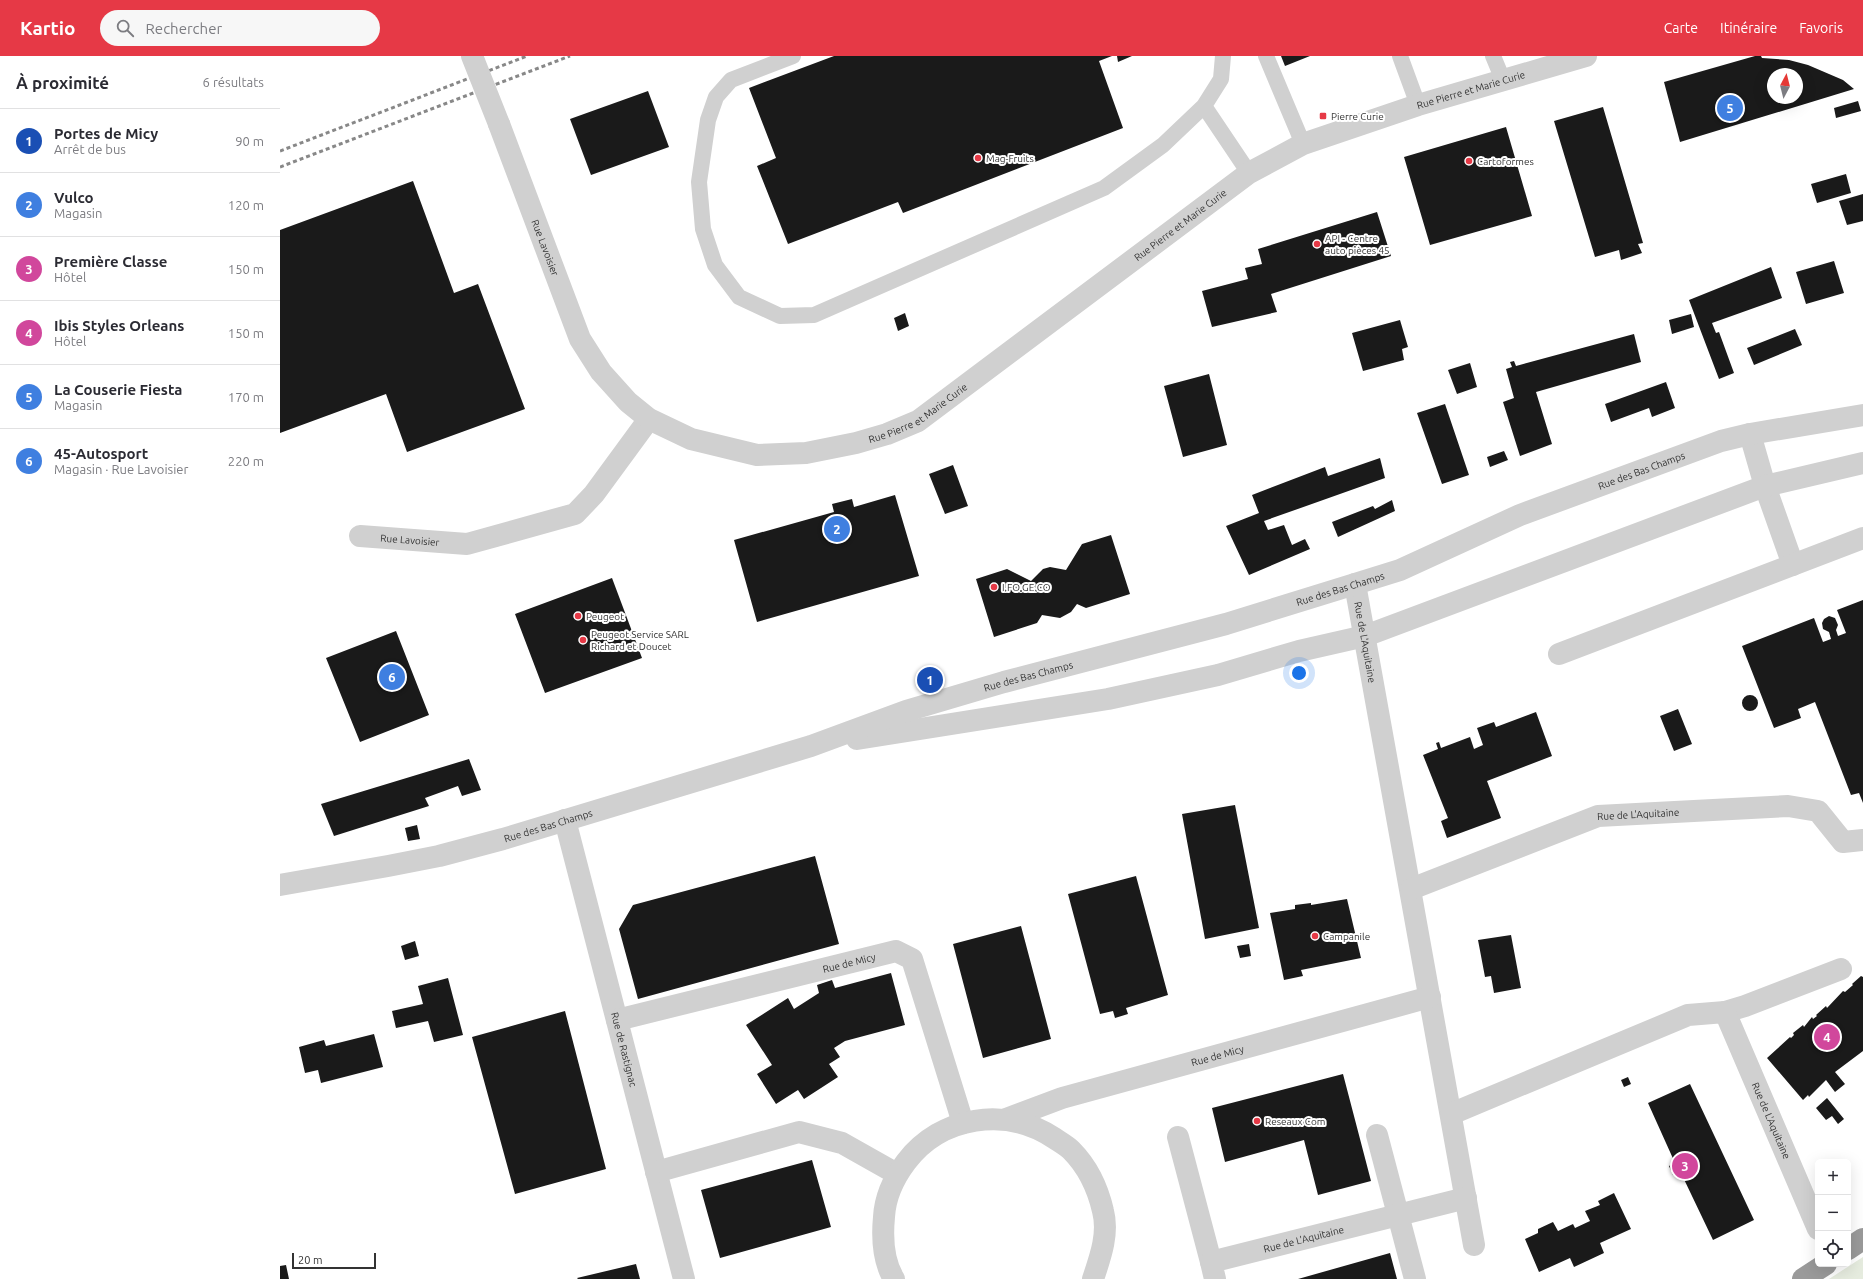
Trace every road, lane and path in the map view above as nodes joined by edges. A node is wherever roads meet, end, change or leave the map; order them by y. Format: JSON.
{"nodes":[{"id":1,"x":472,"y":56,"type":"edge"},
{"id":2,"x":793,"y":56,"type":"edge"},
{"id":3,"x":1223,"y":56,"type":"edge"},
{"id":4,"x":1266,"y":56,"type":"edge"},
{"id":5,"x":1400,"y":56,"type":"edge"},
{"id":6,"x":1493,"y":56,"type":"edge"},
{"id":7,"x":1586,"y":56,"type":"edge"},
{"id":8,"x":1503,"y":80,"type":"junction"},
{"id":9,"x":1418,"y":105,"type":"junction"},
{"id":10,"x":1204,"y":106,"type":"junction"},
{"id":11,"x":1303,"y":144,"type":"junction"},
{"id":12,"x":1249,"y":173,"type":"junction"},
{"id":13,"x":1863,"y":415,"type":"edge"},
{"id":14,"x":649,"y":419,"type":"junction"},
{"id":15,"x":1750,"y":434,"type":"junction"},
{"id":16,"x":806,"y":453,"type":"joint"},
{"id":17,"x":1863,"y":463,"type":"edge"},
{"id":18,"x":1765,"y":486,"type":"junction"},
{"id":19,"x":360,"y":536,"type":"dead end"},
{"id":20,"x":1863,"y":538,"type":"edge"},
{"id":21,"x":1793,"y":565,"type":"junction"},
{"id":22,"x":1355,"y":584,"type":"junction"},
{"id":23,"x":1365,"y":636,"type":"junction"},
{"id":24,"x":1559,"y":654,"type":"dead end"},
{"id":25,"x":811,"y":746,"type":"junction"},
{"id":26,"x":566,"y":820,"type":"junction"},
{"id":27,"x":1863,"y":840,"type":"edge"},
{"id":28,"x":280,"y":885,"type":"edge"},
{"id":29,"x":1411,"y":889,"type":"junction"},
{"id":30,"x":1841,"y":969,"type":"dead end"},
{"id":31,"x":1430,"y":997,"type":"junction"},
{"id":32,"x":1725,"y":1012,"type":"junction"},
{"id":33,"x":617,"y":1020,"type":"junction"},
{"id":34,"x":1451,"y":1114,"type":"junction"},
{"id":35,"x":1006,"y":1119,"type":"junction"},
{"id":36,"x":963,"y":1123,"type":"junction"},
{"id":37,"x":1377,"y":1135,"type":"dead end"},
{"id":38,"x":1178,"y":1137,"type":"dead end"},
{"id":39,"x":656,"y":1172,"type":"junction"},
{"id":40,"x":897,"y":1174,"type":"junction"},
{"id":41,"x":1466,"y":1198,"type":"junction"},
{"id":42,"x":1397,"y":1215,"type":"junction"},
{"id":43,"x":1815,"y":1223,"type":"edge"},
{"id":44,"x":1474,"y":1245,"type":"dead end"},
{"id":45,"x":1821,"y":1267,"type":"edge"},
{"id":46,"x":1213,"y":1271,"type":"edge"},
{"id":47,"x":684,"y":1279,"type":"edge"},
{"id":48,"x":894,"y":1279,"type":"edge"},
{"id":49,"x":1093,"y":1279,"type":"edge"},
{"id":50,"x":1414,"y":1279,"type":"edge"},
{"id":51,"x":1803,"y":1279,"type":"edge"}],
"edges":[{"from":1,"to":14,"type":"street","name":"Rue Lavoisier","bridge":true},
{"from":2,"to":10,"type":"lane"},
{"from":3,"to":10,"type":"lane"},
{"from":4,"to":11,"type":"lane"},
{"from":5,"to":9,"type":"lane"},
{"from":6,"to":8,"type":"lane"},
{"from":7,"to":8,"type":"street","name":"Rue Pierre et Marie Curie"},
{"from":8,"to":9,"type":"street","name":"Rue Pierre et Marie Curie"},
{"from":9,"to":11,"type":"street","name":"Rue Pierre et Marie Curie"},
{"from":10,"to":12,"type":"lane"},
{"from":11,"to":12,"type":"street","name":"Rue Pierre et Marie Curie"},
{"from":12,"to":16,"type":"street","name":"Rue Pierre et Marie Curie"},
{"from":13,"to":15,"type":"street","name":"Rue des Bas Champs"},
{"from":14,"to":16,"type":"street","name":"Rue Lavoisier"},
{"from":14,"to":19,"type":"street","name":"Rue Lavoisier"},
{"from":15,"to":18,"type":"street"},
{"from":15,"to":22,"type":"street","name":"Rue des Bas Champs"},
{"from":17,"to":18,"type":"street","name":"Rue des Bas Champs"},
{"from":18,"to":21,"type":"street"},
{"from":18,"to":23,"type":"street","name":"Rue des Bas Champs"},
{"from":20,"to":21,"type":"street"},
{"from":21,"to":24,"type":"street"},
{"from":22,"to":23,"type":"street","name":"Rue de L'Aquitaine"},
{"from":22,"to":25,"type":"street","name":"Rue des Bas Champs"},
{"from":23,"to":25,"type":"street","name":"Rue des Bas Champs"},
{"from":23,"to":29,"type":"street","name":"Rue de L'Aquitaine"},
{"from":25,"to":26,"type":"street","name":"Rue des Bas Champs"},
{"from":26,"to":28,"type":"street","name":"Rue des Bas Champs"},
{"from":26,"to":33,"type":"street","name":"Rue de Rastignac"},
{"from":27,"to":29,"type":"street","name":"Rue de L'Aquitaine"},
{"from":29,"to":31,"type":"street","name":"Rue de L'Aquitaine"},
{"from":30,"to":32,"type":"street"},
{"from":31,"to":34,"type":"street","name":"Rue de L'Aquitaine"},
{"from":31,"to":35,"type":"street","name":"Rue de Micy"},
{"from":32,"to":34,"type":"street"},
{"from":32,"to":43,"type":"street","name":"Rue de L'Aquitaine"},
{"from":33,"to":36,"type":"street","name":"Rue de Micy"},
{"from":33,"to":39,"type":"street","name":"Rue de Rastignac"},
{"from":34,"to":41,"type":"street","name":"Rue de L'Aquitaine"},
{"from":35,"to":36,"type":"street","name":"Rue de Micy"},
{"from":35,"to":49,"type":"street","name":"Rue de Micy"},
{"from":36,"to":40,"type":"street","name":"Rue de Micy"},
{"from":37,"to":42,"type":"street"},
{"from":38,"to":46,"type":"street","name":"Rue de L'Aquitaine"},
{"from":39,"to":40,"type":"street"},
{"from":39,"to":47,"type":"street","name":"Rue de Rastignac"},
{"from":40,"to":48,"type":"street","name":"Rue de Micy"},
{"from":41,"to":42,"type":"street","name":"Rue de L'Aquitaine"},
{"from":41,"to":44,"type":"street","name":"Rue de L'Aquitaine"},
{"from":42,"to":46,"type":"street","name":"Rue de L'Aquitaine"},
{"from":42,"to":50,"type":"street"},
{"from":45,"to":51,"type":"highway"}]}
